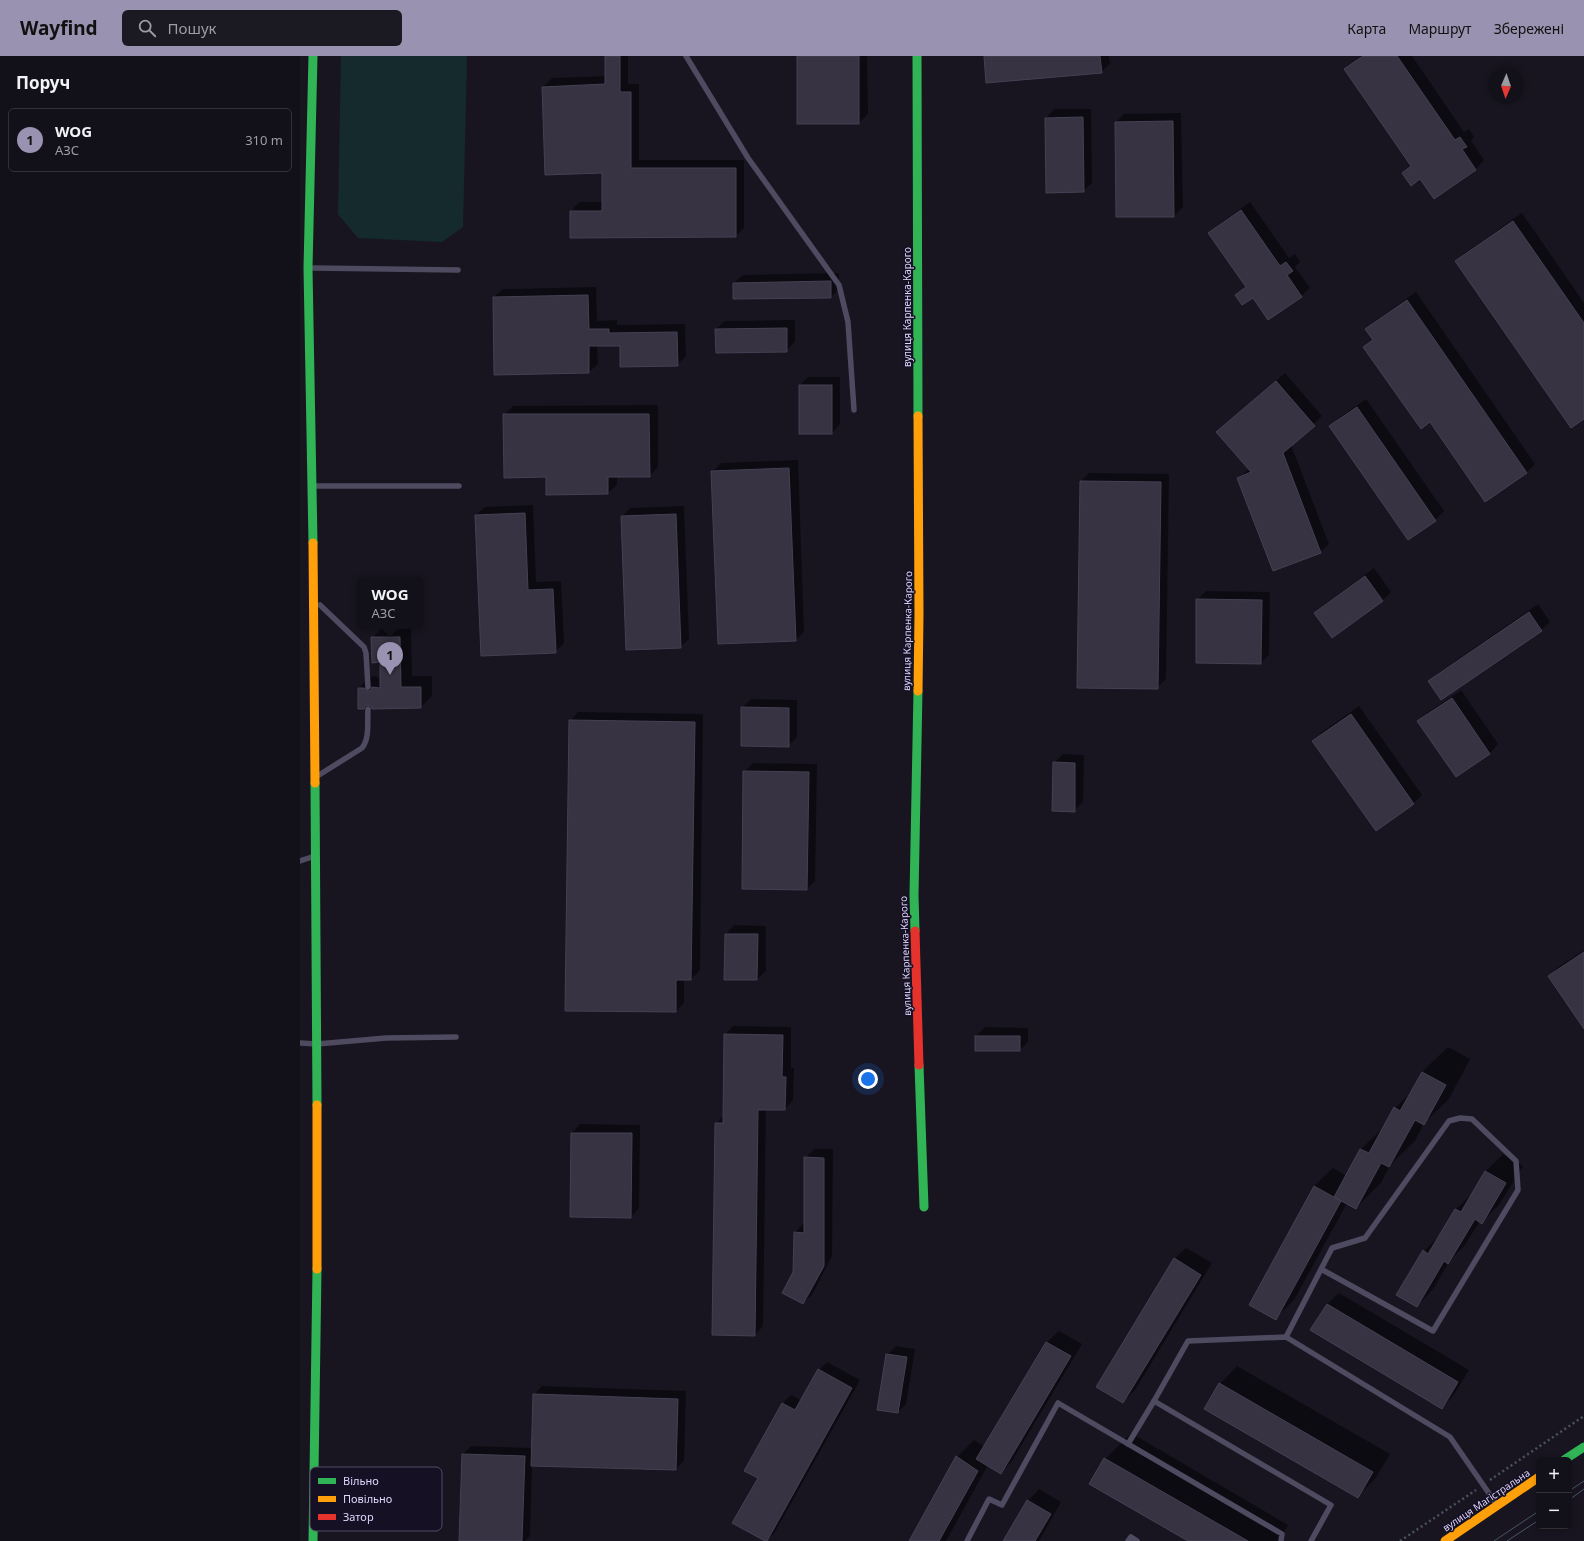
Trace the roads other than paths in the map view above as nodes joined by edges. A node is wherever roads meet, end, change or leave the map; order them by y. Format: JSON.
{"nodes":[{"id":1,"x":313,"y":56,"type":"edge"},
{"id":2,"x":686,"y":56,"type":"edge"},
{"id":3,"x":917,"y":56,"type":"edge"},
{"id":4,"x":308,"y":268,"type":"junction"},
{"id":5,"x":458,"y":270,"type":"dead end"},
{"id":6,"x":854,"y":410,"type":"dead end"},
{"id":7,"x":312,"y":486,"type":"junction"},
{"id":8,"x":459,"y":486,"type":"dead end"},
{"id":9,"x":314,"y":600,"type":"junction"},
{"id":10,"x":368,"y":687,"type":"dead end"},
{"id":11,"x":368,"y":709,"type":"dead end"},
{"id":12,"x":316,"y":777,"type":"junction"},
{"id":13,"x":316,"y":856,"type":"junction"},
{"id":14,"x":300,"y":861,"type":"edge"},
{"id":15,"x":456,"y":1037,"type":"dead end"},
{"id":16,"x":300,"y":1043,"type":"edge"},
{"id":17,"x":317,"y":1044,"type":"junction"},
{"id":18,"x":924,"y":1207,"type":"dead end"},
{"id":19,"x":1321,"y":1269,"type":"junction"},
{"id":20,"x":1286,"y":1337,"type":"junction"},
{"id":21,"x":1154,"y":1401,"type":"junction"},
{"id":22,"x":1128,"y":1444,"type":"junction"},
{"id":23,"x":1584,"y":1447,"type":"edge"},
{"id":24,"x":1569,"y":1457,"type":"edge"},
{"id":25,"x":314,"y":1467,"type":"edge"},
{"id":26,"x":1536,"y":1479,"type":"edge"},
{"id":27,"x":1498,"y":1505,"type":"junction"},
{"id":28,"x":313,"y":1531,"type":"edge"},
{"id":29,"x":313,"y":1541,"type":"edge"},
{"id":30,"x":967,"y":1541,"type":"edge"},
{"id":31,"x":1128,"y":1541,"type":"edge"},
{"id":32,"x":1137,"y":1541,"type":"edge"},
{"id":33,"x":1281,"y":1541,"type":"edge"},
{"id":34,"x":1311,"y":1541,"type":"edge"},
{"id":35,"x":1445,"y":1541,"type":"edge"}],
"edges":[{"from":1,"to":4,"type":"main road"},
{"from":2,"to":6,"type":"lane"},
{"from":3,"to":18,"type":"main road","name":"вулиця Карпенка-Карого"},
{"from":4,"to":5,"type":"lane"},
{"from":4,"to":7,"type":"main road"},
{"from":7,"to":8,"type":"lane"},
{"from":7,"to":9,"type":"main road"},
{"from":9,"to":10,"type":"lane"},
{"from":9,"to":12,"type":"main road"},
{"from":11,"to":12,"type":"lane"},
{"from":12,"to":13,"type":"main road"},
{"from":13,"to":14,"type":"lane"},
{"from":13,"to":17,"type":"main road"},
{"from":15,"to":17,"type":"lane"},
{"from":16,"to":17,"type":"lane"},
{"from":17,"to":25,"type":"main road"},
{"from":19,"to":19,"type":"lane"},
{"from":19,"to":20,"type":"lane"},
{"from":20,"to":21,"type":"lane"},
{"from":20,"to":27,"type":"lane"},
{"from":21,"to":22,"type":"lane"},
{"from":21,"to":34,"type":"lane"},
{"from":22,"to":30,"type":"lane"},
{"from":22,"to":33,"type":"lane"},
{"from":23,"to":24,"type":"main road"},
{"from":26,"to":27,"type":"main road","name":"вулиця Магістральна"},
{"from":27,"to":35,"type":"main road","name":"вулиця Магістральна"},
{"from":28,"to":29,"type":"main road"},
{"from":31,"to":32,"type":"lane"}]}
